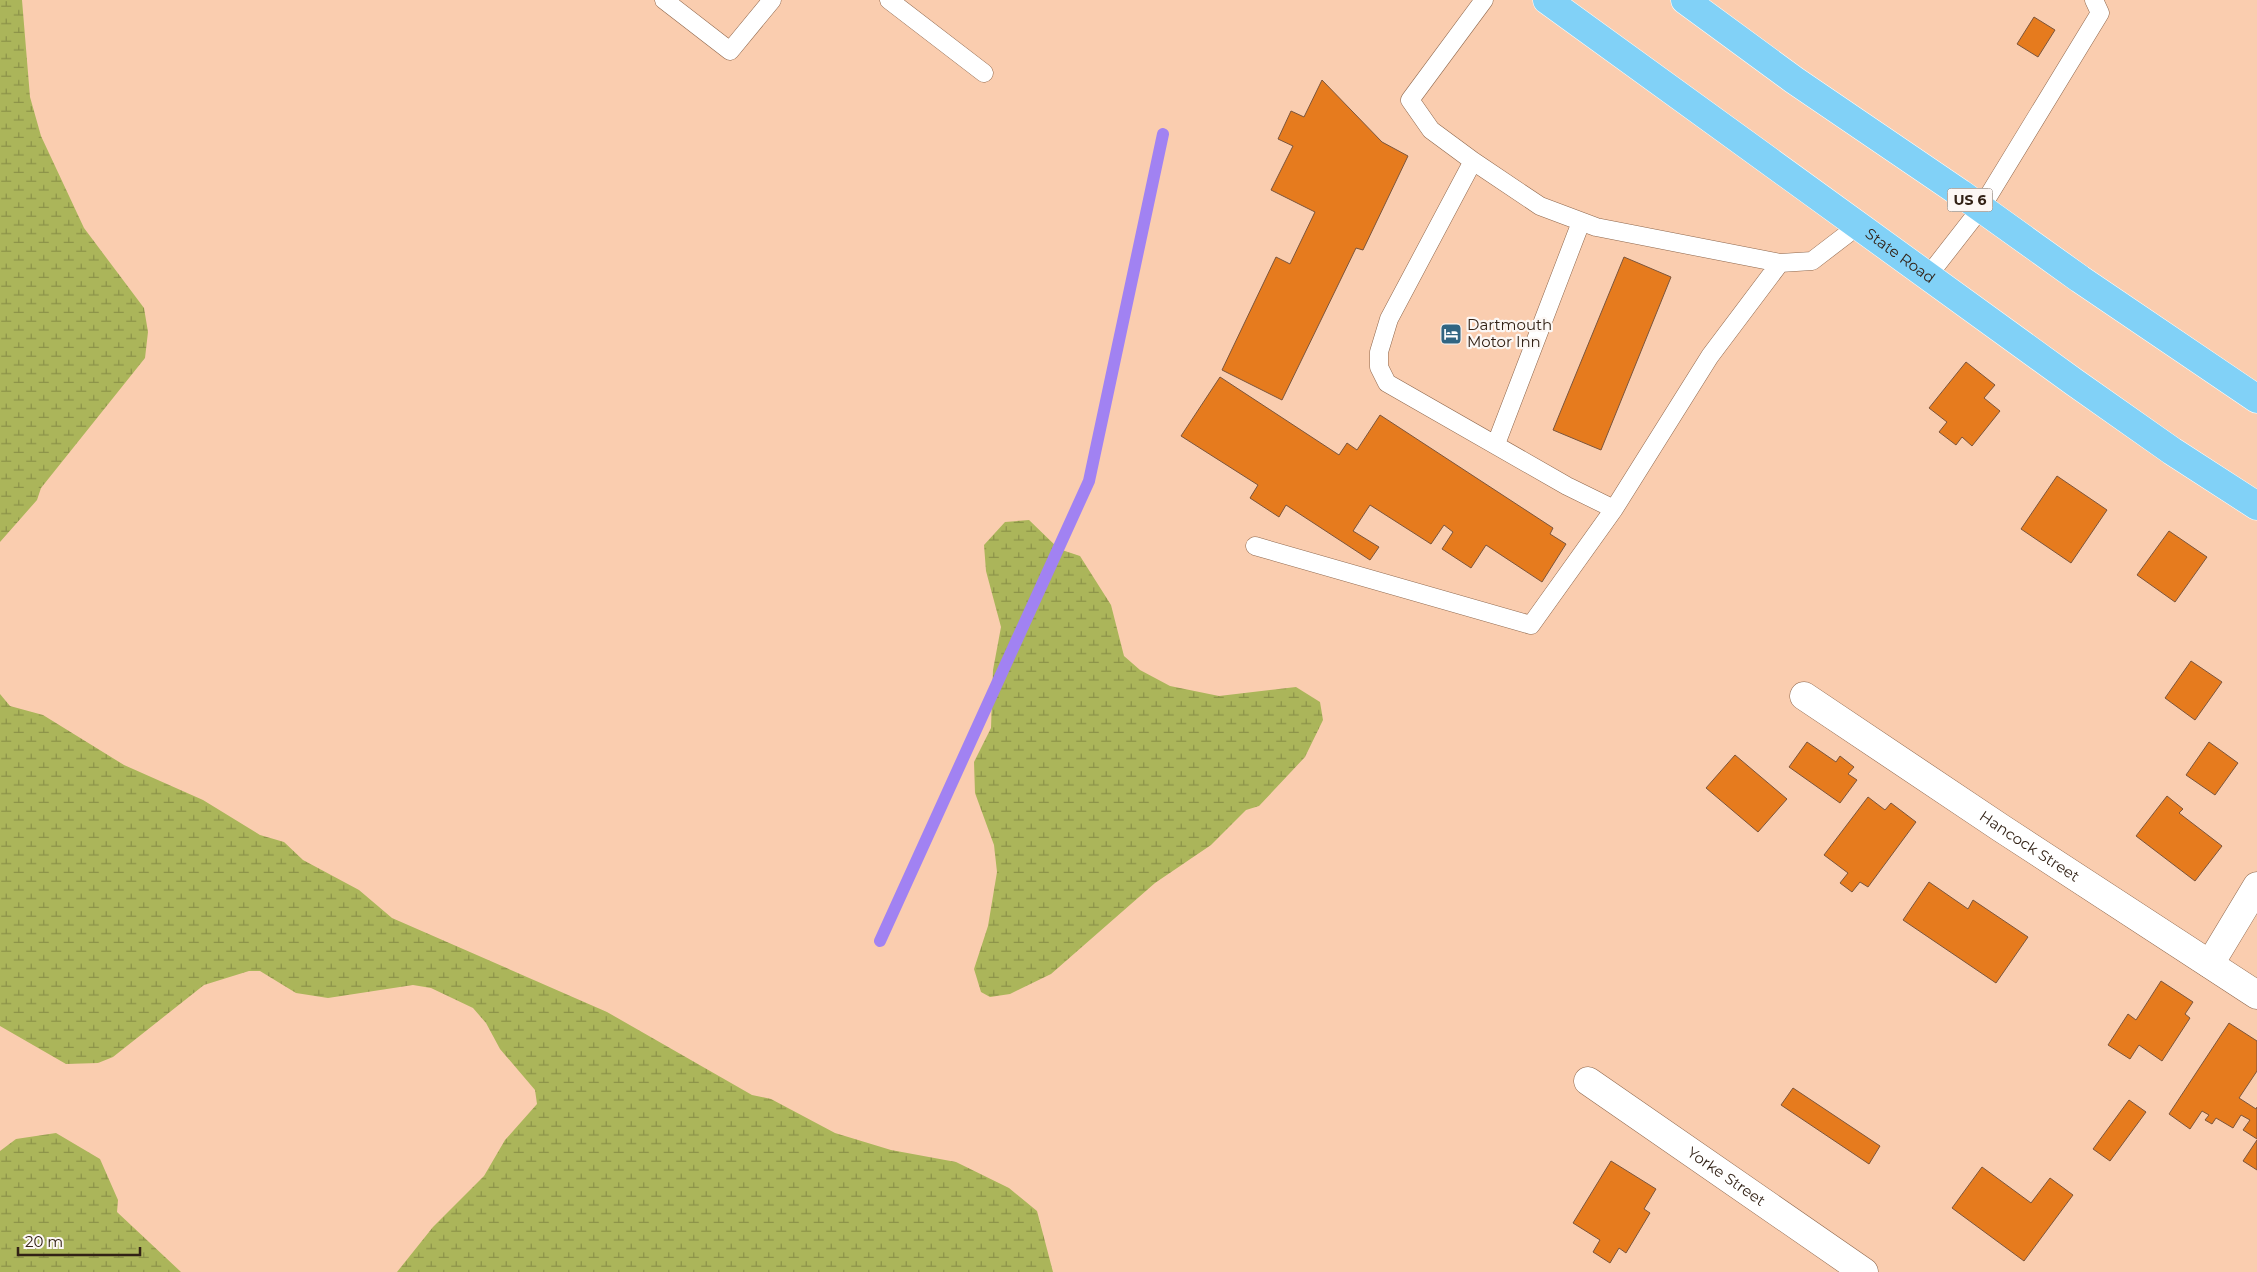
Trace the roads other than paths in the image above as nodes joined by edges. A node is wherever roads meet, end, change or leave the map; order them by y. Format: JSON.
{"nodes":[{"id":1,"x":664,"y":0,"type":"edge"},
{"id":2,"x":772,"y":0,"type":"edge"},
{"id":3,"x":889,"y":0,"type":"edge"},
{"id":4,"x":1484,"y":0,"type":"edge"},
{"id":5,"x":1547,"y":0,"type":"edge"},
{"id":6,"x":1684,"y":0,"type":"edge"},
{"id":7,"x":2094,"y":0,"type":"edge"},
{"id":8,"x":984,"y":73,"type":"dead end"},
{"id":9,"x":1473,"y":160,"type":"junction"},
{"id":10,"x":1981,"y":208,"type":"junction"},
{"id":11,"x":1581,"y":222,"type":"junction"},
{"id":12,"x":1860,"y":225,"type":"junction"},
{"id":13,"x":1780,"y":263,"type":"junction"},
{"id":14,"x":1928,"y":276,"type":"junction"},
{"id":15,"x":2257,"y":399,"type":"edge"},
{"id":16,"x":1496,"y":444,"type":"junction"},
{"id":17,"x":2257,"y":506,"type":"edge"},
{"id":18,"x":1614,"y":509,"type":"junction"},
{"id":19,"x":1255,"y":546,"type":"dead end"},
{"id":20,"x":1804,"y":696,"type":"dead end"},
{"id":21,"x":2257,"y":886,"type":"edge"},
{"id":22,"x":2210,"y":964,"type":"junction"},
{"id":23,"x":2257,"y":995,"type":"edge"},
{"id":24,"x":1588,"y":1081,"type":"dead end"},
{"id":25,"x":1864,"y":1272,"type":"edge"}],
"edges":[{"from":1,"to":2,"type":"lane"},
{"from":3,"to":8,"type":"lane"},
{"from":4,"to":9,"type":"lane"},
{"from":5,"to":12,"type":"main road","name":"State Road"},
{"from":6,"to":10,"type":"main road","number":"US 6"},
{"from":7,"to":10,"type":"lane"},
{"from":9,"to":11,"type":"lane"},
{"from":9,"to":16,"type":"lane"},
{"from":10,"to":14,"type":"lane"},
{"from":10,"to":15,"type":"main road","number":"US 6"},
{"from":11,"to":13,"type":"lane"},
{"from":11,"to":16,"type":"lane"},
{"from":12,"to":13,"type":"lane"},
{"from":12,"to":14,"type":"main road","name":"State Road"},
{"from":13,"to":18,"type":"lane"},
{"from":14,"to":17,"type":"main road","name":"State Road"},
{"from":16,"to":18,"type":"lane"},
{"from":18,"to":19,"type":"lane"},
{"from":20,"to":22,"type":"street","name":"Hancock Street"},
{"from":21,"to":22,"type":"street"},
{"from":22,"to":23,"type":"street","name":"Hancock Street"},
{"from":24,"to":25,"type":"street","name":"Yorke Street"}]}
